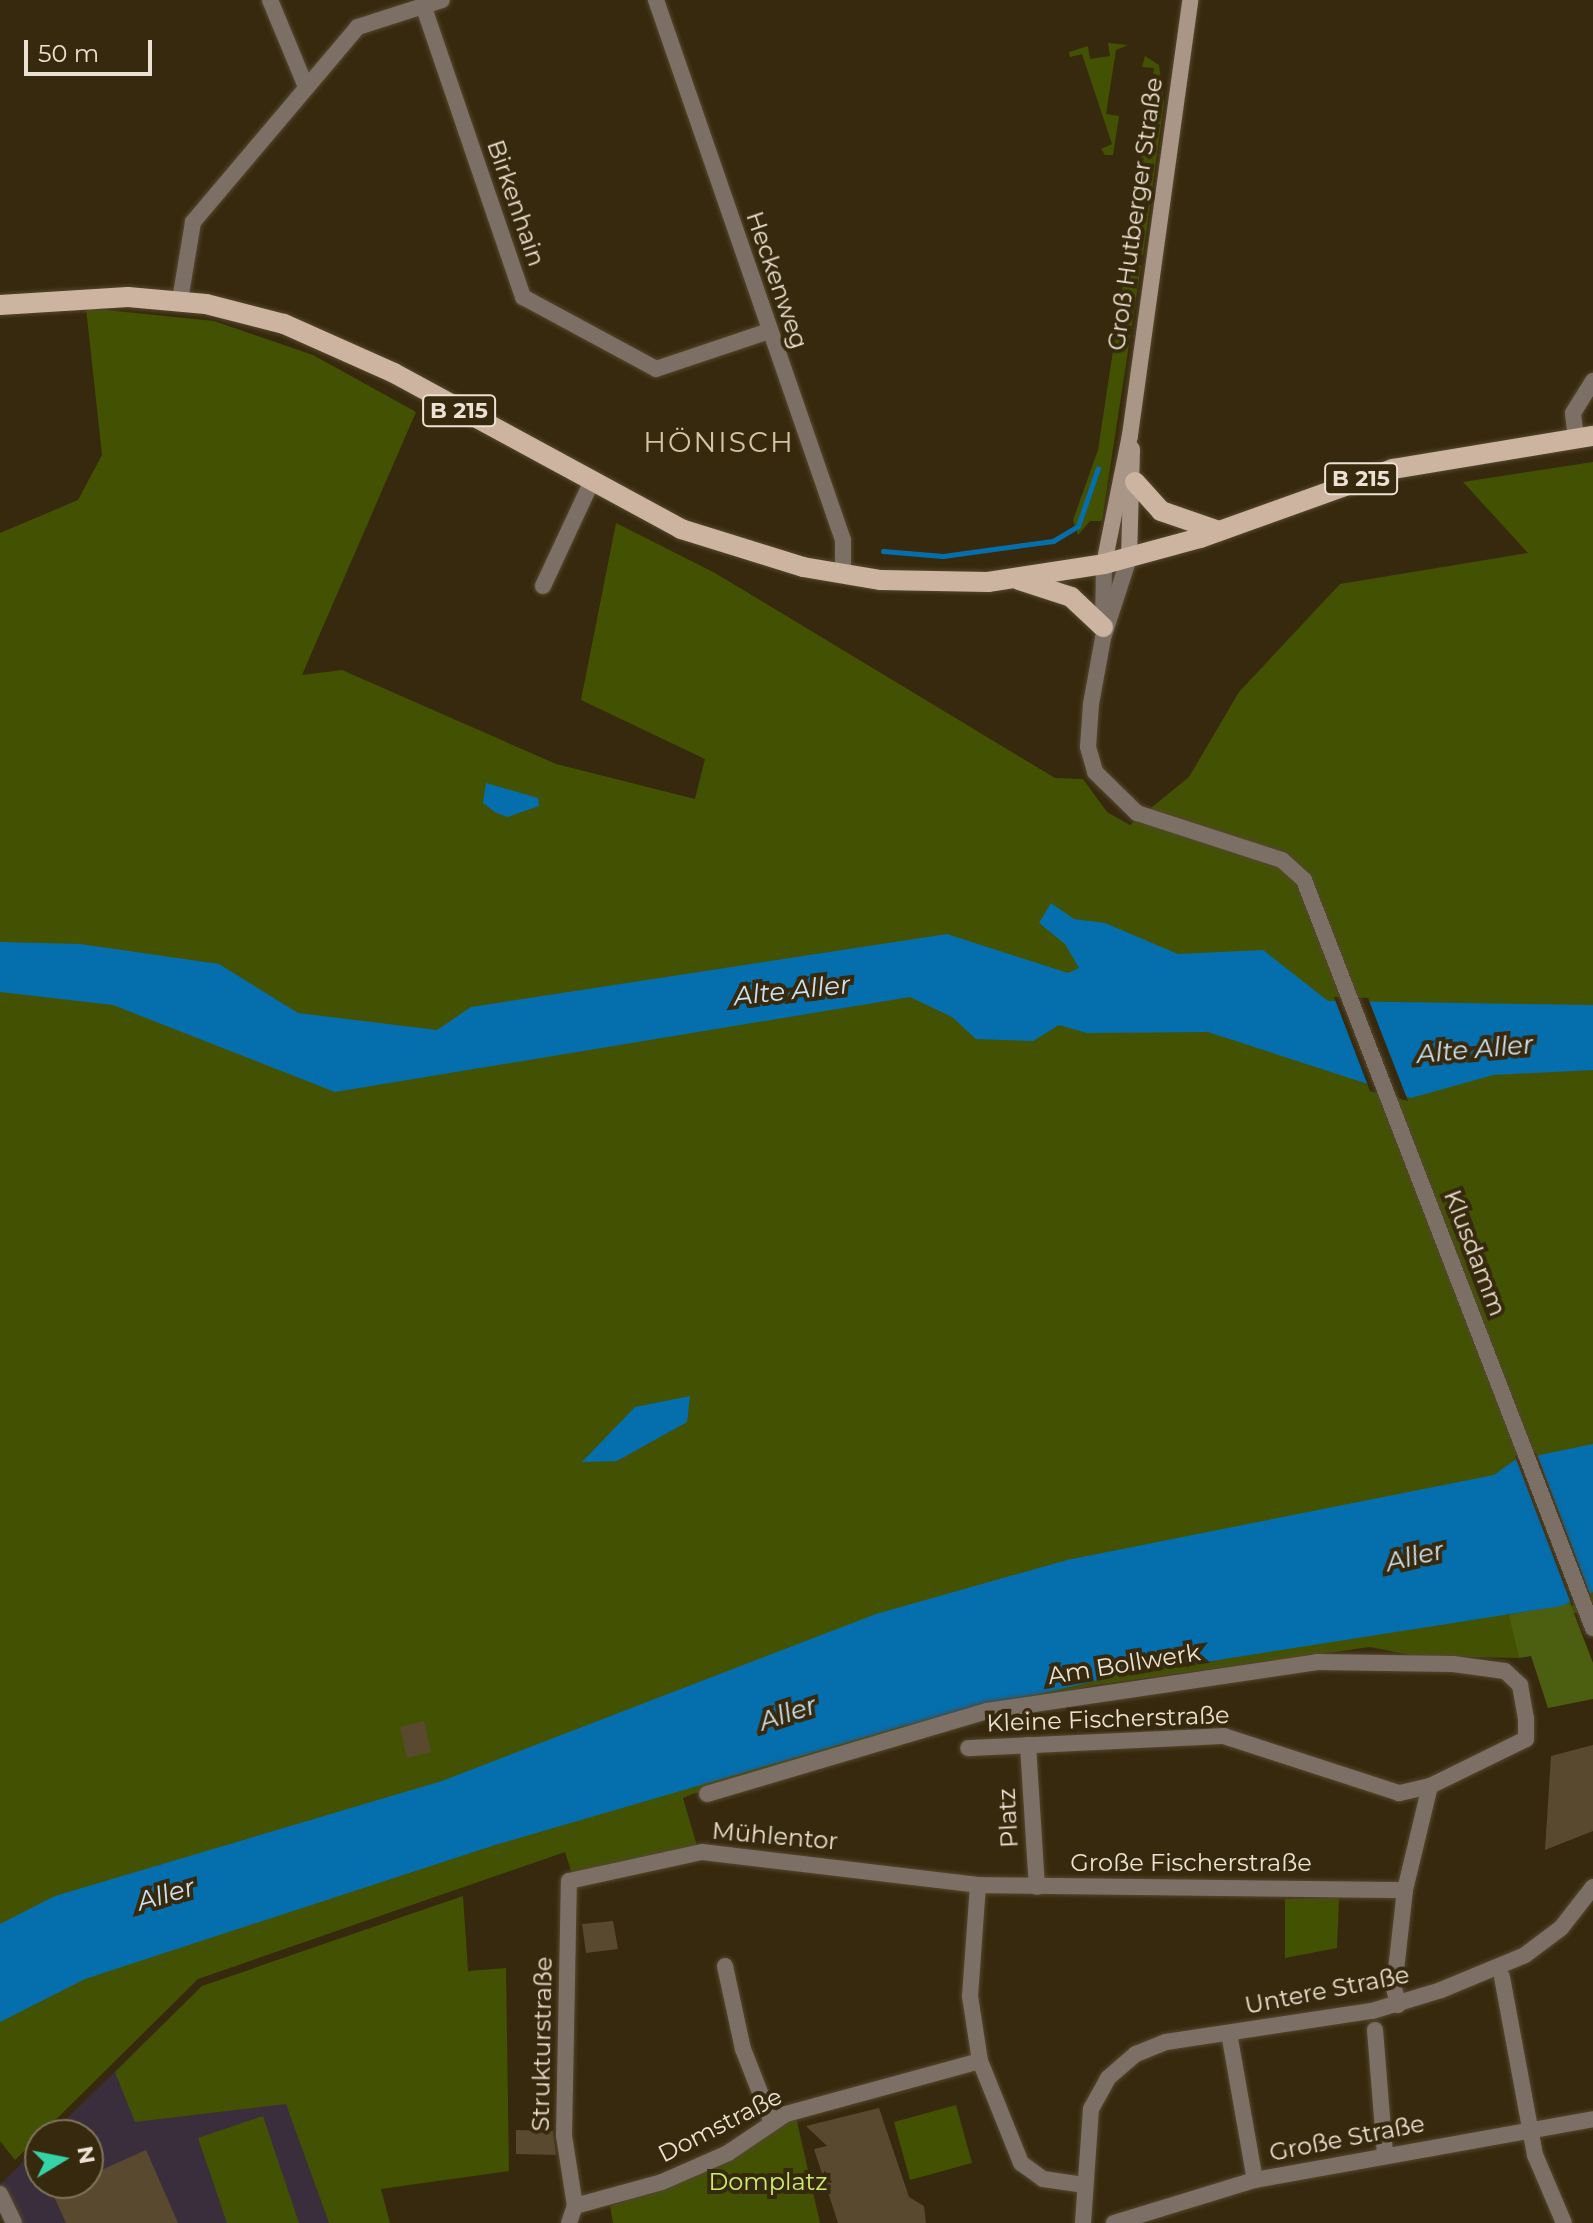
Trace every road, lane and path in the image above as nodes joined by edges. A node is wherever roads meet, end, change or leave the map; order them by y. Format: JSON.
{"nodes":[{"id":1,"x":270,"y":0,"type":"edge"},
{"id":2,"x":442,"y":0,"type":"edge"},
{"id":3,"x":656,"y":0,"type":"edge"},
{"id":4,"x":1190,"y":0,"type":"edge"},
{"id":5,"x":423,"y":5,"type":"junction"},
{"id":6,"x":306,"y":87,"type":"junction"},
{"id":7,"x":180,"y":300,"type":"junction"},
{"id":8,"x":0,"y":305,"type":"edge"},
{"id":9,"x":769,"y":331,"type":"junction"},
{"id":10,"x":1593,"y":381,"type":"edge"},
{"id":11,"x":1130,"y":435,"type":"junction"},
{"id":12,"x":1585,"y":437,"type":"edge"},
{"id":13,"x":1135,"y":482,"type":"junction"},
{"id":14,"x":590,"y":485,"type":"junction"},
{"id":15,"x":1219,"y":531,"type":"junction"},
{"id":16,"x":1129,"y":558,"type":"junction"},
{"id":17,"x":1104,"y":564,"type":"junction"},
{"id":18,"x":843,"y":575,"type":"junction"},
{"id":19,"x":1015,"y":579,"type":"junction"},
{"id":20,"x":543,"y":586,"type":"dead end"},
{"id":21,"x":1103,"y":632,"type":"junction"},
{"id":22,"x":1319,"y":911,"type":"joint"},
{"id":23,"x":1593,"y":1628,"type":"edge"},
{"id":24,"x":1526,"y":1719,"type":"joint"},
{"id":25,"x":1028,"y":1745,"type":"junction"},
{"id":26,"x":968,"y":1748,"type":"dead end"},
{"id":27,"x":1430,"y":1786,"type":"junction"},
{"id":28,"x":707,"y":1794,"type":"dead end"},
{"id":29,"x":569,"y":1881,"type":"joint"},
{"id":30,"x":978,"y":1885,"type":"junction"},
{"id":31,"x":1037,"y":1887,"type":"junction"},
{"id":32,"x":1593,"y":1887,"type":"edge"},
{"id":33,"x":1405,"y":1890,"type":"junction"},
{"id":34,"x":725,"y":1966,"type":"dead end"},
{"id":35,"x":1502,"y":1977,"type":"dead end"},
{"id":36,"x":1398,"y":2005,"type":"junction"},
{"id":37,"x":1375,"y":2030,"type":"dead end"},
{"id":38,"x":1229,"y":2033,"type":"junction"},
{"id":39,"x":980,"y":2061,"type":"junction"},
{"id":40,"x":1593,"y":2119,"type":"edge"},
{"id":41,"x":772,"y":2123,"type":"junction"},
{"id":42,"x":1530,"y":2129,"type":"junction"},
{"id":43,"x":1385,"y":2155,"type":"junction"},
{"id":44,"x":1255,"y":2180,"type":"junction"},
{"id":45,"x":1084,"y":2185,"type":"junction"},
{"id":46,"x":0,"y":2194,"type":"edge"},
{"id":47,"x":575,"y":2206,"type":"junction"},
{"id":48,"x":14,"y":2223,"type":"edge"},
{"id":49,"x":569,"y":2223,"type":"edge"},
{"id":50,"x":1083,"y":2223,"type":"edge"},
{"id":51,"x":1114,"y":2223,"type":"edge"},
{"id":52,"x":1564,"y":2223,"type":"edge"}],
"edges":[{"from":1,"to":6,"type":"street"},
{"from":2,"to":5,"type":"street"},
{"from":3,"to":9,"type":"street","name":"Heckenweg"},
{"from":4,"to":11,"type":"main road","name":"Groß Hutberger Straße"},
{"from":5,"to":6,"type":"street"},
{"from":5,"to":9,"type":"street","name":"Birkenhain"},
{"from":6,"to":7,"type":"street"},
{"from":7,"to":8,"type":"main road","number":"B 215"},
{"from":7,"to":14,"type":"main road","number":"B 215"},
{"from":9,"to":18,"type":"street","name":"Heckenweg"},
{"from":10,"to":12,"type":"street"},
{"from":11,"to":13,"type":"main road","name":"Groß Hutberger Straße"},
{"from":11,"to":17,"type":"main road","name":"Groß Hutberger Straße"},
{"from":12,"to":15,"type":"main road","number":"B 215"},
{"from":13,"to":15,"type":"main road"},
{"from":13,"to":16,"type":"main road","name":"Groß Hutberger Straße"},
{"from":14,"to":18,"type":"main road","number":"B 215"},
{"from":14,"to":20,"type":"street"},
{"from":15,"to":16,"type":"main road","number":"B 215"},
{"from":16,"to":17,"type":"main road","number":"B 215"},
{"from":16,"to":21,"type":"street","name":"Groß Hutberger Straße"},
{"from":17,"to":19,"type":"main road","number":"B 215"},
{"from":17,"to":21,"type":"street","name":"Groß Hutberger Straße"},
{"from":18,"to":19,"type":"main road","number":"B 215"},
{"from":19,"to":21,"type":"main road"},
{"from":21,"to":22,"type":"street","name":"Groß Hutberger Straße"},
{"from":22,"to":23,"type":"street","name":"Klusdamm"},
{"from":24,"to":27,"type":"street","name":"Kleine Fischerstraße"},
{"from":24,"to":28,"type":"street","name":"Am Bollwerk"},
{"from":25,"to":26,"type":"street","name":"Kleine Fischerstraße"},
{"from":25,"to":27,"type":"street","name":"Kleine Fischerstraße"},
{"from":25,"to":31,"type":"street","name":"Platz"},
{"from":27,"to":33,"type":"street"},
{"from":29,"to":30,"type":"street","name":"Mühlentor"},
{"from":29,"to":47,"type":"street","name":"Strukturstraße"},
{"from":30,"to":31,"type":"street","name":"Große Fischerstraße"},
{"from":30,"to":39,"type":"street"},
{"from":31,"to":33,"type":"street","name":"Große Fischerstraße"},
{"from":32,"to":36,"type":"street","name":"Untere Straße"},
{"from":33,"to":36,"type":"street"},
{"from":34,"to":41,"type":"street"},
{"from":35,"to":42,"type":"street"},
{"from":36,"to":38,"type":"street","name":"Untere Straße"},
{"from":37,"to":43,"type":"street"},
{"from":38,"to":44,"type":"street"},
{"from":38,"to":45,"type":"street","name":"Untere Straße"},
{"from":39,"to":41,"type":"street","name":"Domstraße"},
{"from":39,"to":45,"type":"street"},
{"from":40,"to":42,"type":"street","name":"Große Straße"},
{"from":41,"to":47,"type":"street","name":"Domstraße"},
{"from":42,"to":43,"type":"street","name":"Große Straße"},
{"from":42,"to":52,"type":"street"},
{"from":43,"to":44,"type":"street","name":"Große Straße"},
{"from":44,"to":51,"type":"street","name":"Große Straße"},
{"from":45,"to":50,"type":"street","name":"Untere Straße"},
{"from":46,"to":48,"type":"street"},
{"from":47,"to":49,"type":"street"}]}
